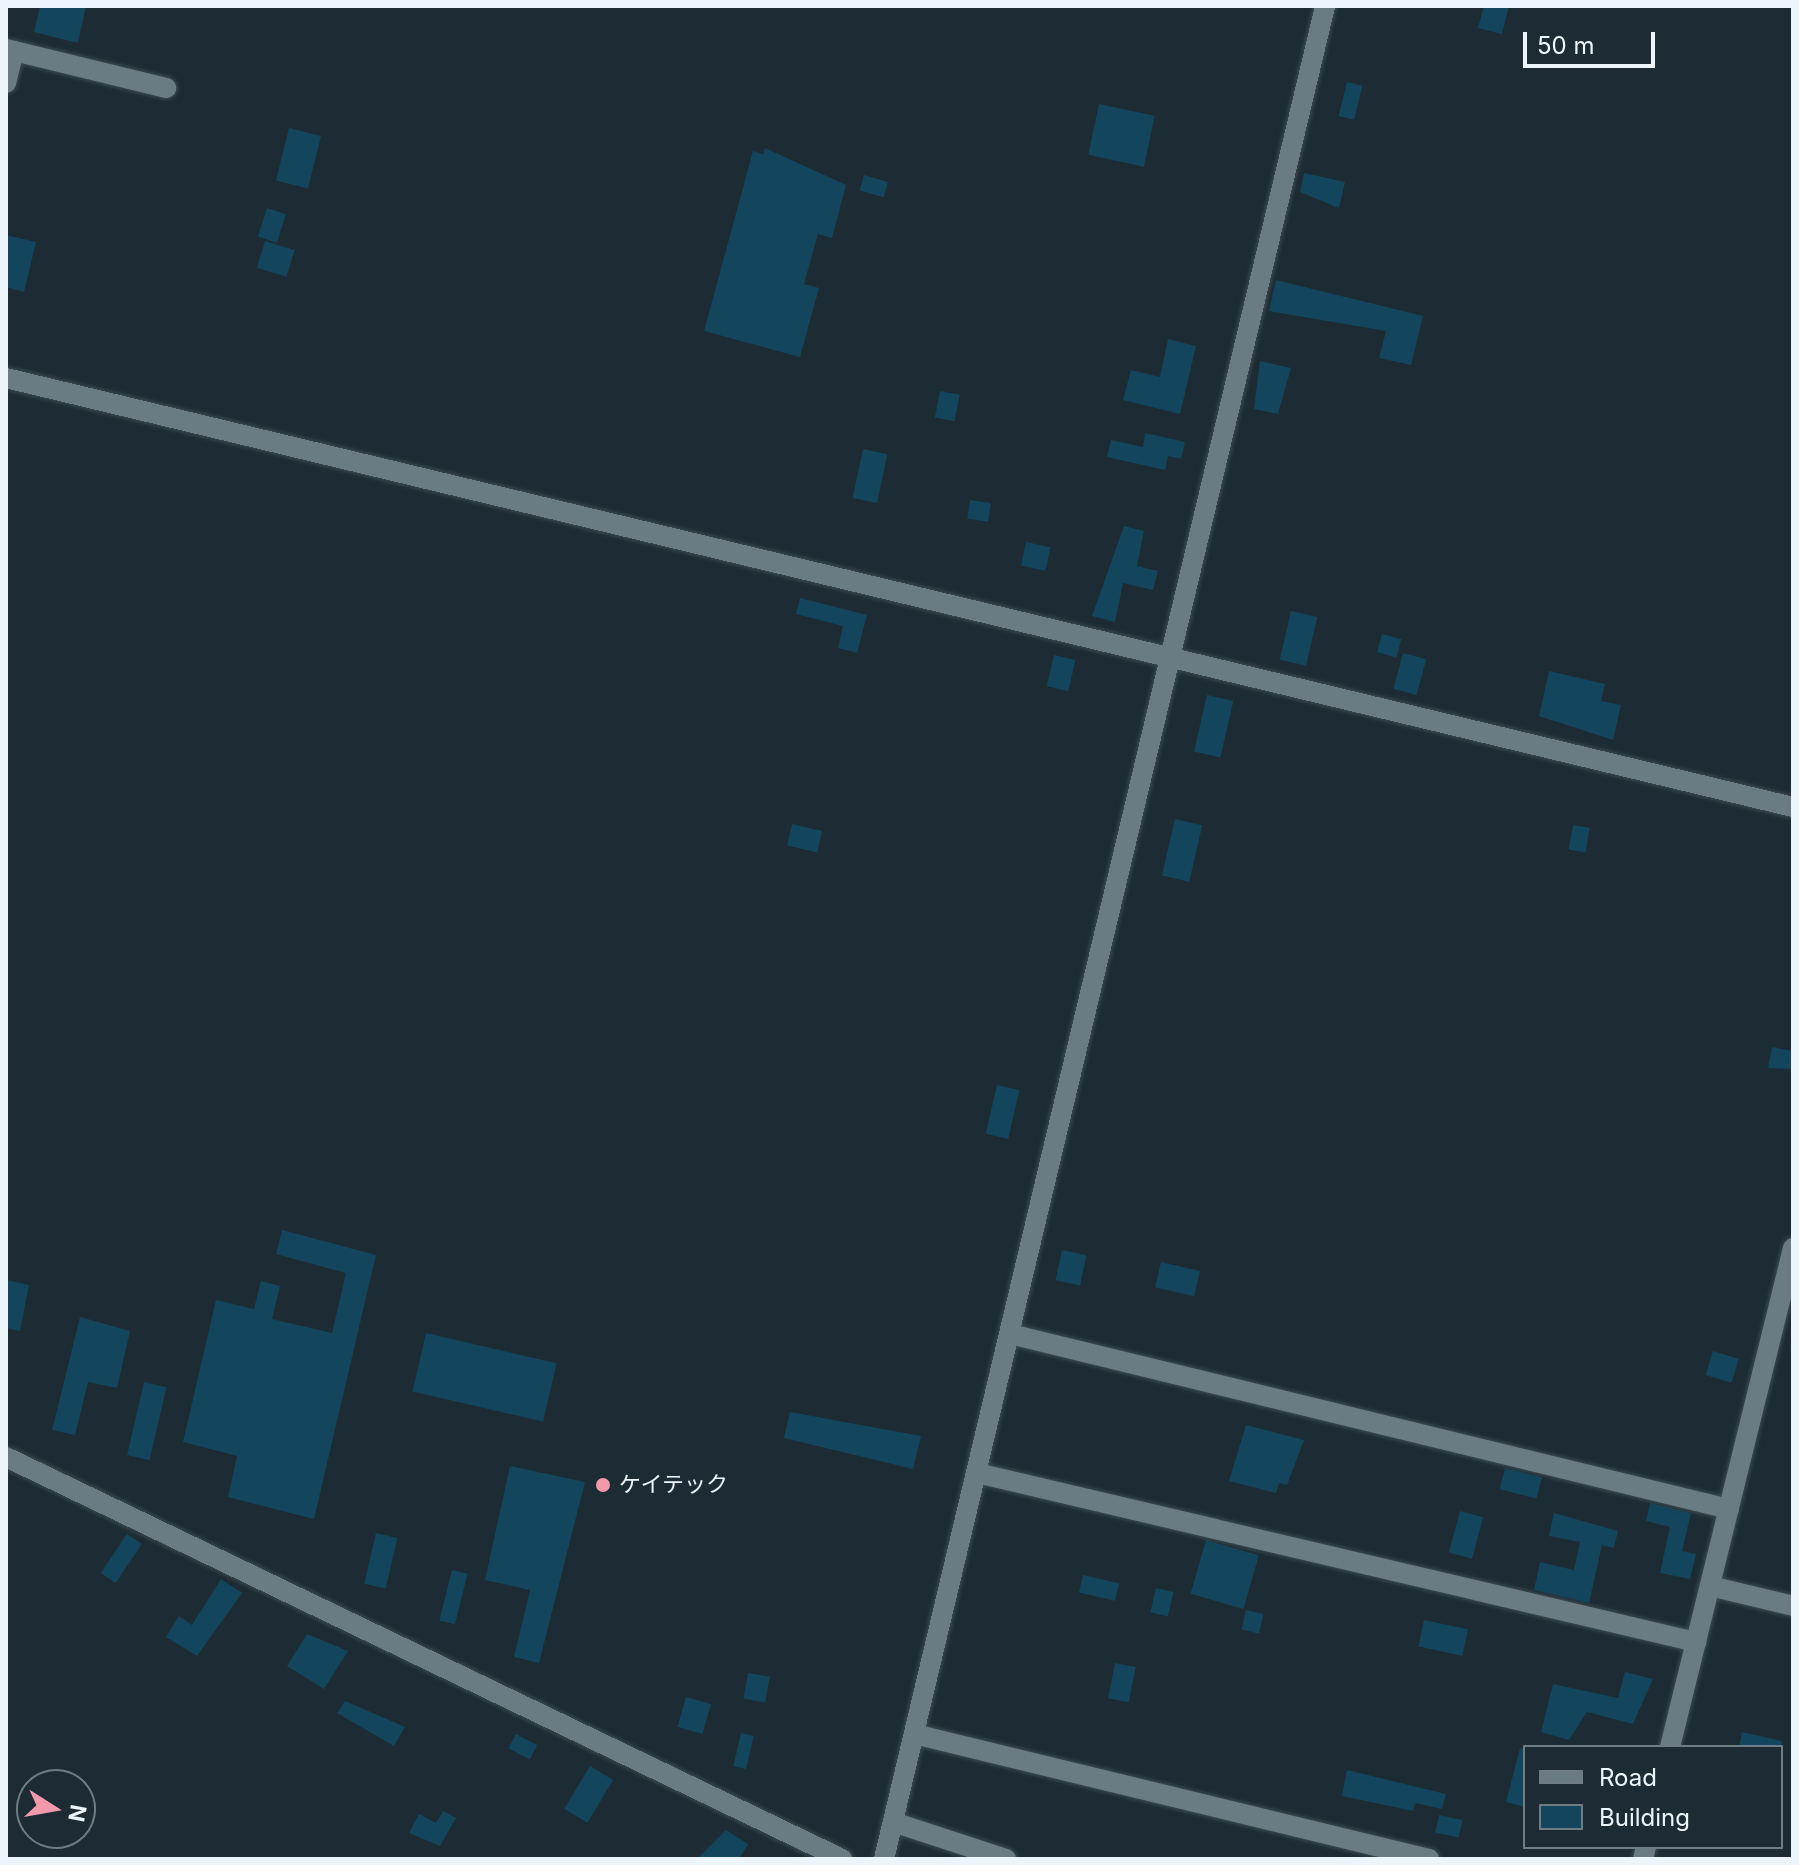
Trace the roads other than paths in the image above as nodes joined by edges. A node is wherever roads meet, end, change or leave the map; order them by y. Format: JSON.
{"nodes":[{"id":1,"x":1325,"y":6,"type":"edge"},
{"id":2,"x":10,"y":50,"type":"edge"},
{"id":3,"x":6,"y":83,"type":"edge"},
{"id":4,"x":166,"y":88,"type":"dead end"},
{"id":5,"x":6,"y":378,"type":"edge"},
{"id":6,"x":1167,"y":657,"type":"junction"},
{"id":7,"x":1793,"y":807,"type":"edge"},
{"id":8,"x":1793,"y":1248,"type":"edge"},
{"id":9,"x":1010,"y":1334,"type":"junction"},
{"id":10,"x":6,"y":1457,"type":"edge"},
{"id":11,"x":977,"y":1473,"type":"junction"},
{"id":12,"x":1729,"y":1509,"type":"junction"},
{"id":13,"x":1710,"y":1586,"type":"junction"},
{"id":14,"x":1793,"y":1606,"type":"edge"},
{"id":15,"x":1696,"y":1642,"type":"junction"},
{"id":16,"x":914,"y":1734,"type":"junction"},
{"id":17,"x":1670,"y":1745,"type":"edge"},
{"id":18,"x":893,"y":1822,"type":"junction"},
{"id":19,"x":842,"y":1859,"type":"edge"},
{"id":20,"x":884,"y":1859,"type":"edge"},
{"id":21,"x":1006,"y":1859,"type":"edge"},
{"id":22,"x":1429,"y":1859,"type":"edge"}],
"edges":[{"from":1,"to":6,"type":"street"},
{"from":2,"to":3,"type":"street"},
{"from":2,"to":4,"type":"street"},
{"from":5,"to":6,"type":"street"},
{"from":6,"to":7,"type":"street"},
{"from":6,"to":9,"type":"street"},
{"from":8,"to":12,"type":"street"},
{"from":9,"to":11,"type":"street"},
{"from":9,"to":12,"type":"street"},
{"from":10,"to":19,"type":"street"},
{"from":11,"to":15,"type":"street"},
{"from":11,"to":16,"type":"street"},
{"from":12,"to":13,"type":"street"},
{"from":13,"to":14,"type":"street"},
{"from":13,"to":15,"type":"street"},
{"from":15,"to":17,"type":"street"},
{"from":16,"to":18,"type":"street"},
{"from":16,"to":22,"type":"street"},
{"from":18,"to":20,"type":"street"},
{"from":18,"to":21,"type":"street"}]}
